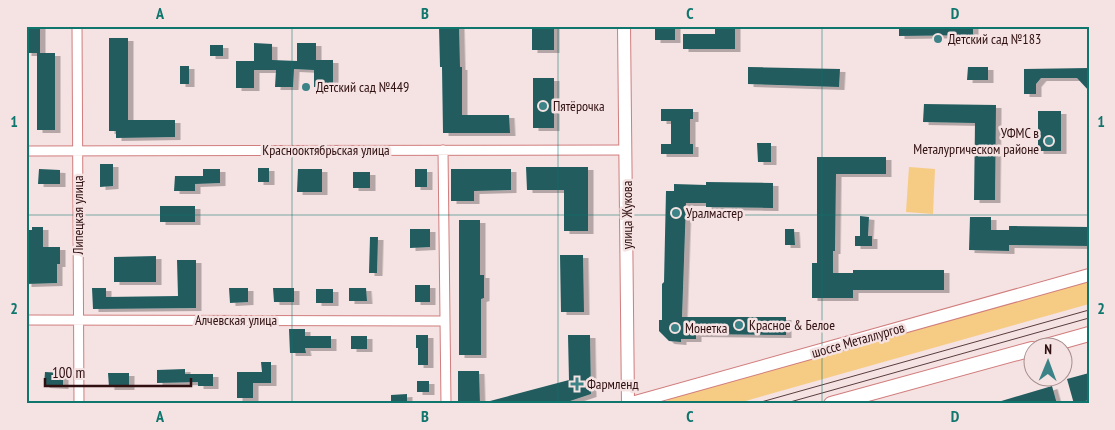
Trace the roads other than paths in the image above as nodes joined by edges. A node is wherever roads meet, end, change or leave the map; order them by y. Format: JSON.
{"nodes":[{"id":1,"x":77,"y":26,"type":"edge"},
{"id":2,"x":624,"y":26,"type":"edge"},
{"id":3,"x":443,"y":150,"type":"junction"},
{"id":4,"x":626,"y":150,"type":"junction"},
{"id":5,"x":26,"y":151,"type":"edge"},
{"id":6,"x":77,"y":151,"type":"junction"},
{"id":7,"x":1089,"y":276,"type":"edge"},
{"id":8,"x":26,"y":320,"type":"edge"},
{"id":9,"x":78,"y":320,"type":"junction"},
{"id":10,"x":445,"y":321,"type":"junction"},
{"id":11,"x":1089,"y":334,"type":"edge"},
{"id":12,"x":1072,"y":339,"type":"edge"},
{"id":13,"x":1022,"y":352,"type":"edge"},
{"id":14,"x":78,"y":404,"type":"edge"},
{"id":15,"x":446,"y":404,"type":"edge"},
{"id":16,"x":628,"y":404,"type":"edge"},
{"id":17,"x":830,"y":404,"type":"edge"}],
"edges":[{"from":1,"to":6,"type":"street","name":"Липецкая улица"},
{"from":2,"to":4,"type":"street","name":"улица Жукова"},
{"from":3,"to":4,"type":"street","name":"Краснооктябрьская улица"},
{"from":3,"to":6,"type":"street","name":"Краснооктябрьская улица"},
{"from":3,"to":10,"type":"street"},
{"from":4,"to":16,"type":"street","name":"улица Жукова"},
{"from":5,"to":6,"type":"street","name":"Краснооктябрьская улица"},
{"from":6,"to":9,"type":"street","name":"Липецкая улица"},
{"from":7,"to":16,"type":"street","name":"шоссе Металлургов"},
{"from":8,"to":9,"type":"street","name":"Алчевская улица"},
{"from":9,"to":10,"type":"street","name":"Алчевская улица"},
{"from":9,"to":14,"type":"street","name":"Липецкая улица"},
{"from":10,"to":15,"type":"street"},
{"from":11,"to":12,"type":"main road"},
{"from":13,"to":17,"type":"main road"}]}
